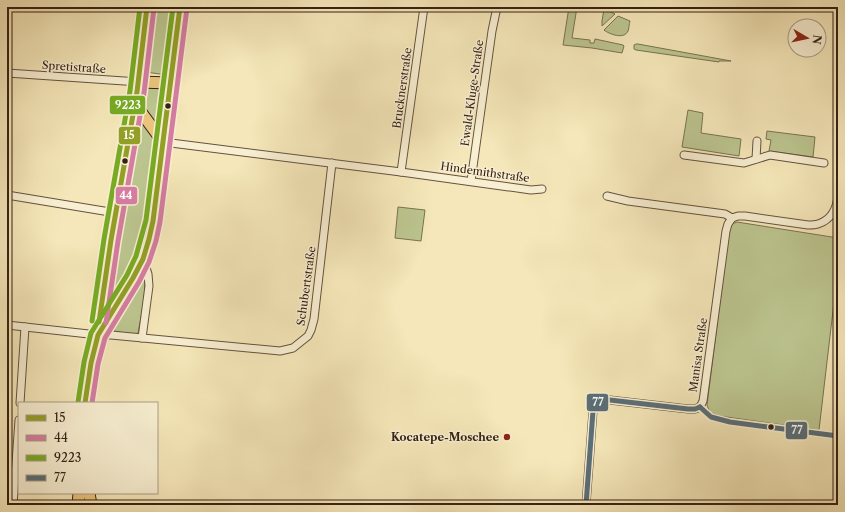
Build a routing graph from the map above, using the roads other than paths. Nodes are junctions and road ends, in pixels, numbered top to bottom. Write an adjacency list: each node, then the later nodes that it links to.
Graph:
1 (148, 7): 6 (main road)
2 (180, 7): 7 (main road)
3 (424, 7): 15 (street, Brucknerstraße)
4 (496, 7): 16 (street, Ewald-Kluge-Straße)
5 (7, 73): 6 (street, Spretistraße)
6 (139, 82): 7 (main road); 8 (main road)
7 (170, 84): 10 (main road)
8 (135, 104): 10 (main road); 21 (main road)
9 (756, 141): 12 (street)
10 (163, 142): 13 (street, Hindemithstraße); 23 (main road)
11 (684, 154): 12 (street)
12 (756, 159): 14 (street)
13 (332, 163): 15 (street, Hindemithstraße); 27 (street, Schubertstraße)
14 (824, 163)
15 (401, 172): 16 (street, Hindemithstraße)
16 (471, 181): 17 (street, Hindemithstraße)
17 (542, 189)
18 (7, 195): 21 (street)
19 (838, 195): 22 (street)
20 (607, 196): 22 (street)
21 (116, 213): 26 (main road)
22 (732, 218): 37 (street, Manisa Straße)
23 (143, 259): 26 (main road); 27 (street)
24 (7, 325): 25 (street, Schubertstraße)
25 (25, 327): 26 (street, Schubertstraße); 28 (street)
26 (98, 335): 27 (street, Schubertstraße); 29 (main road)
27 (142, 338)
28 (20, 402)
29 (85, 402)
30 (18, 430): 33 (street)
31 (78, 494): 35 (main road)
32 (89, 494): 36 (main road)
33 (11, 496): 34 (street)
34 (14, 505)
35 (78, 505)
36 (91, 505)
37 (586, 505)

